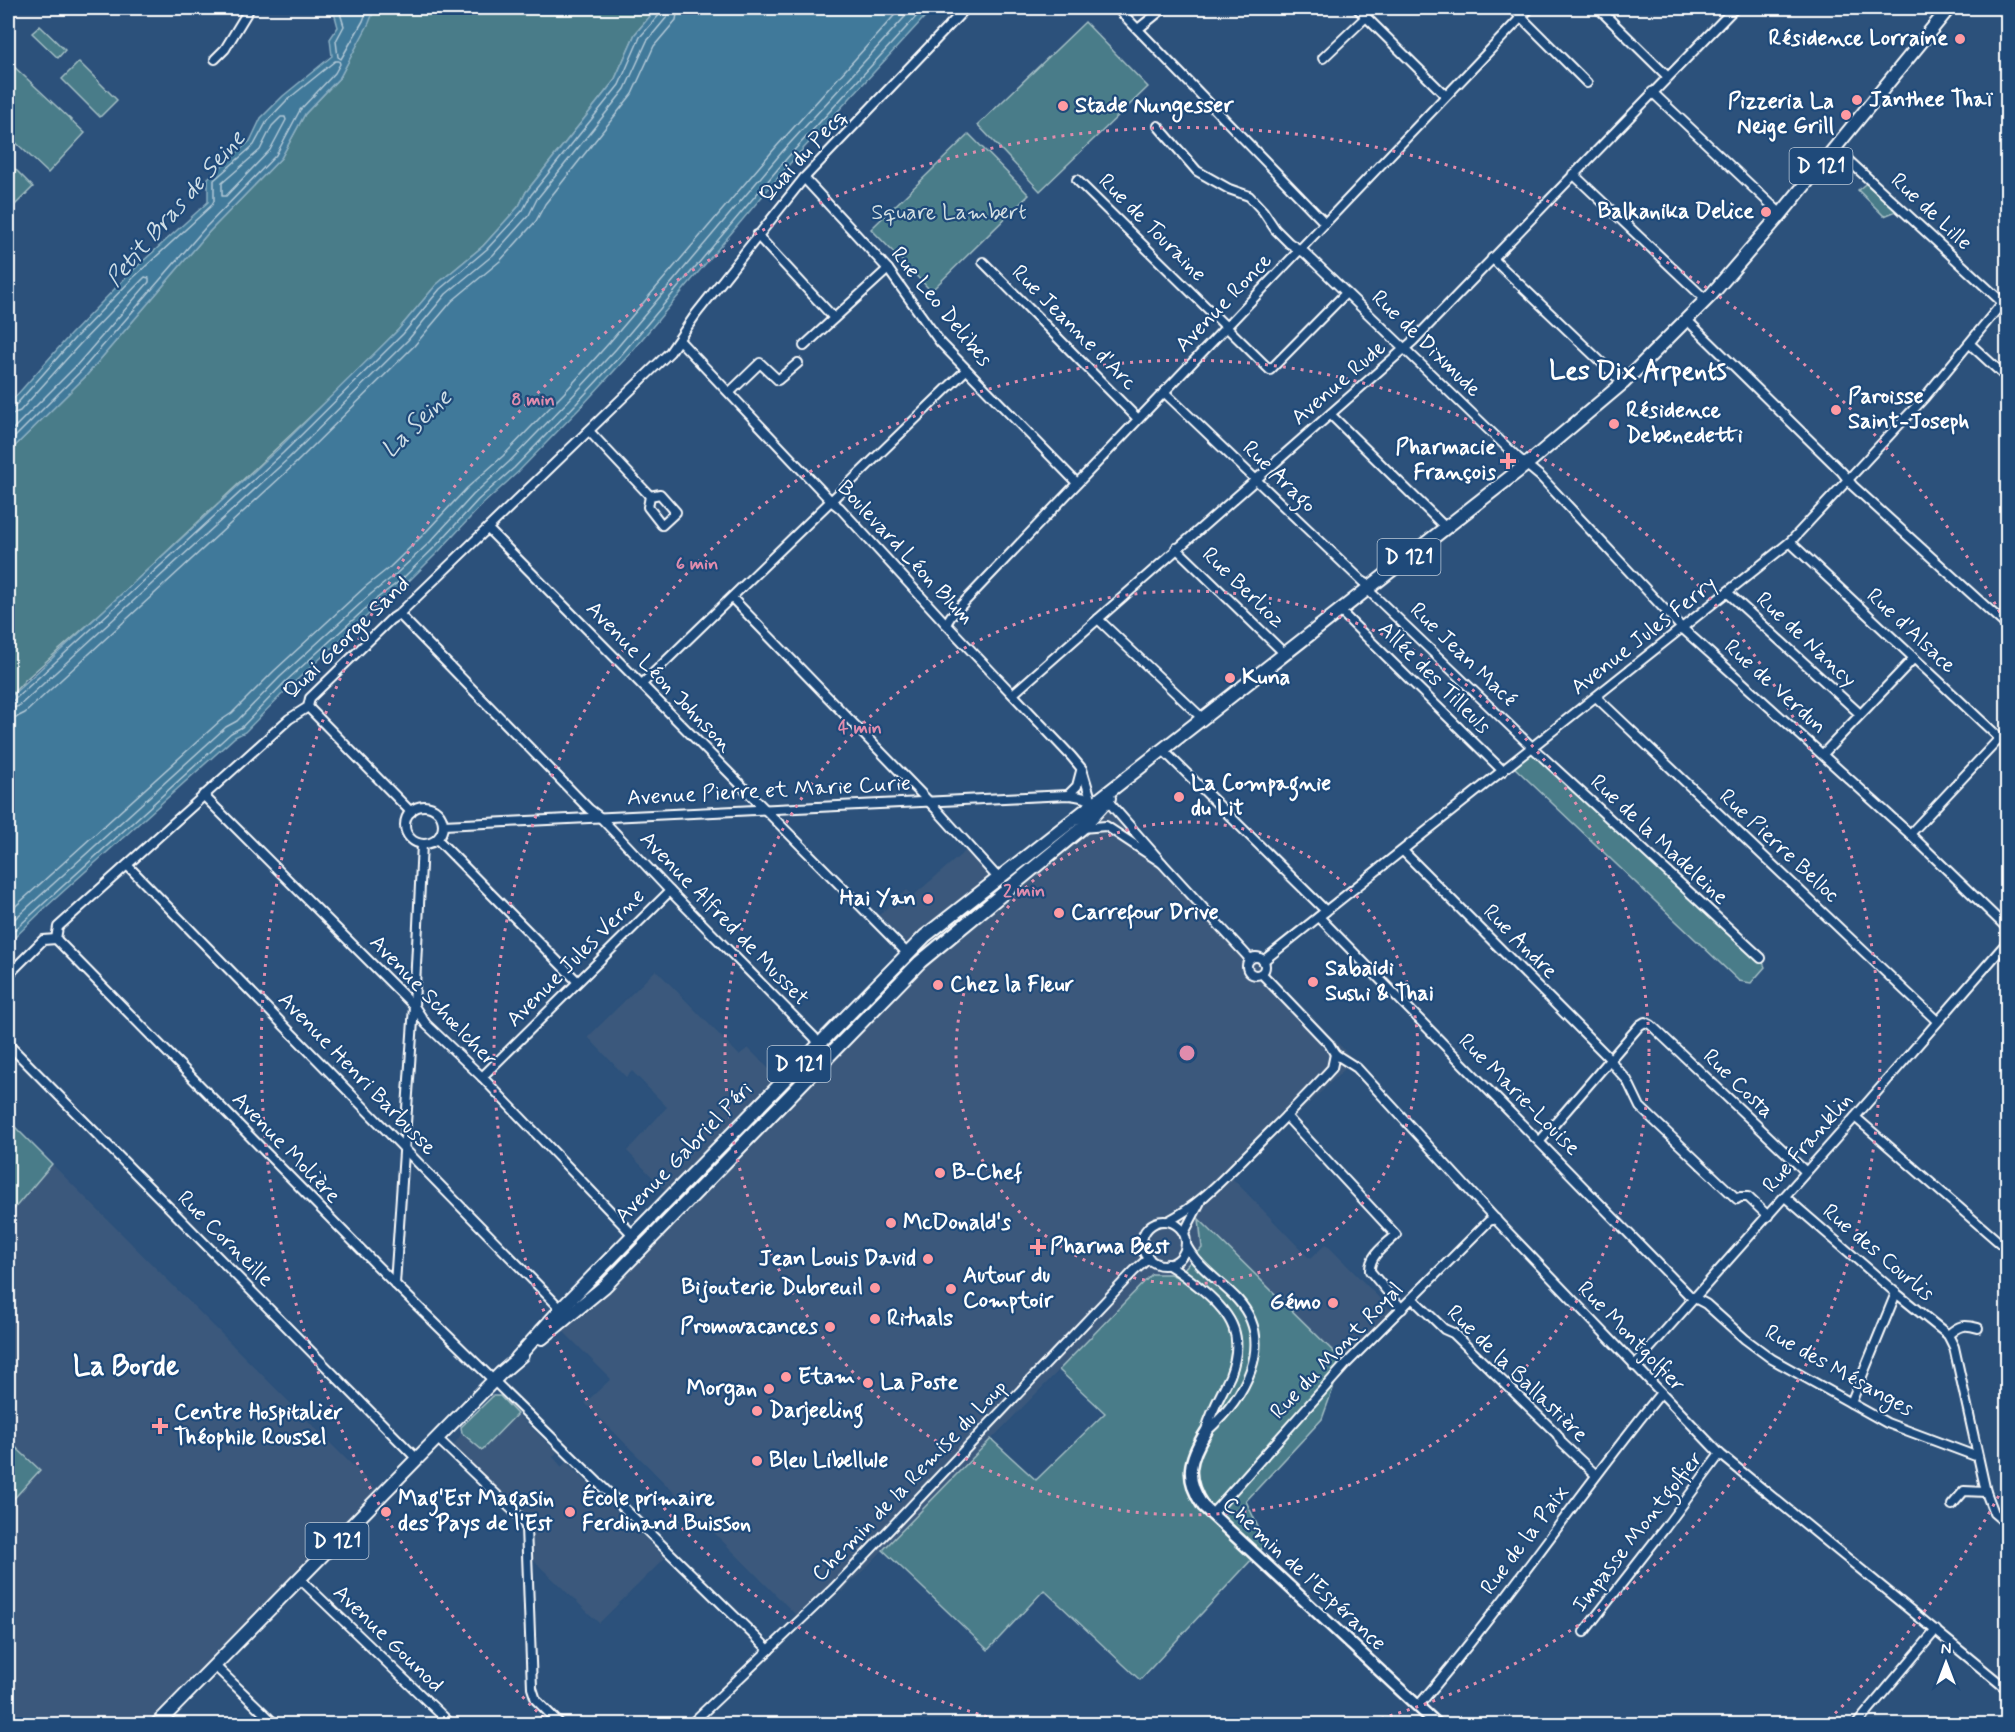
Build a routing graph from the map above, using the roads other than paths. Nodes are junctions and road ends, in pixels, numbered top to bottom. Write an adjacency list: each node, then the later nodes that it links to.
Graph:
1 (250, 8): 15 (street)
2 (966, 8): 23 (street, Quai du Pecq)
3 (1117, 8): 13 (street)
4 (1164, 8): 13 (street)
5 (1357, 8): 11 (street)
6 (1512, 8): 12 (street)
7 (1530, 8): 12 (street, Avenue Ronce)
8 (1598, 8): 16 (street)
9 (1735, 8): 16 (street, Avenue Rude)
10 (1949, 8): 21 (main road, D 121)
11 (1366, 17): 14 (street); 19 (street)
12 (1521, 17): 17 (street); 19 (street, Avenue Ronce)
13 (1138, 29): 26 (street)
14 (1323, 58)
15 (215, 59)
16 (1667, 76): 18 (street, Avenue Rude)
17 (1587, 83)
18 (1652, 92): 22 (street, Avenue Rude); 25 (street)
19 (1444, 95): 26 (street, Avenue Ronce)
20 (1158, 126): 28 (street, Rue de Dixmude)
21 (1836, 148): 25 (main road, D 121); 33 (street, Rue de Lille)
22 (1573, 174): 29 (street, Avenue Rude); 34 (street)
23 (804, 178): 27 (street, Quai du Pecq); 31 (street, Rue Leo Delibes)
24 (1077, 180): 37 (street, Rue de Touraine)
25 (1781, 214): 34 (main road, D 121)
26 (1325, 223): 28 (street, Avenue Ronce)
27 (758, 235): 35 (street); 38 (street, Quai du Pecq)
28 (1300, 249): 32 (street, Rue de Dixmude); 37 (street, Avenue Ronce)
29 (1492, 258): 41 (street, Avenue Rude); 45 (street)
30 (983, 262): 49 (street, Rue Jeanne d'Arc)
31 (888, 269): 35 (street); 43 (street, Rue Leo Delibes)
32 (1346, 293): 37 (street, Rue de Touraine); 41 (street, Rue de Dixmude)
33 (2005, 299): 39 (street, Avenue Jules Ferry)
34 (1706, 300): 36 (main road, D 121)
35 (834, 318): 40 (street)
36 (1687, 320): 45 (main road, D 121); 52 (street)
37 (1226, 328): 47 (street, Avenue Ronce)
38 (680, 340): 46 (street, Boulevard Léon Blum); 50 (street, Quai George Sand)
39 (1970, 344): 44 (street); 52 (street, Avenue Jules Ferry)
40 (804, 346)
41 (1405, 349): 48 (street, Avenue Rude); 51 (street, Rue de Dixmude)
42 (798, 363): 46 (street)
43 (966, 370): 54 (street, Rue Leo Delibes); 56 (street)
44 (2007, 379)
45 (1623, 383): 51 (main road, D 121)
46 (730, 392): 56 (street, Boulevard Léon Blum)
47 (1164, 392): 49 (street, Avenue Ronce); 53 (street, Rue Arago)
48 (1331, 415): 53 (street, Avenue Rude); 57 (street)
49 (1138, 419): 54 (street, Avenue Ronce)
50 (589, 431): 55 (street); 58 (street, Quai George Sand)
51 (1527, 464): 57 (main road, D 121); 68 (street, Rue de Verdun)
52 (1847, 479): 59 (street, Avenue Jules Ferry); 69 (street)
53 (1255, 480): 60 (street, Avenue Rude); 61 (street, Rue Arago)
54 (1077, 483): 67 (street, Avenue Ronce)
55 (650, 496)
56 (831, 501): 63 (street); 67 (street, Boulevard Léon Blum)
57 (1446, 528): 61 (main road, D 121)
58 (488, 529): 65 (street, Quai George Sand); 72 (street, Avenue Léon Johnson)
59 (1790, 542): 62 (street, Avenue Jules Ferry); 71 (street, Rue d'Alsace)
60 (1176, 548): 66 (street, Avenue Rude); 70 (street, Rue Berlioz)
61 (1369, 588): 64 (main road, D 121); 80 (street, Rue Jean Macé)
62 (1728, 593): 68 (street, Avenue Jules Ferry); 76 (street, Rue de Nancy)
63 (732, 598): 72 (street); 88 (street)
64 (1340, 611): 70 (main road, D 121); 84 (street, Allée des Tilleuls)
65 (399, 614): 75 (street, Quai George Sand); 91 (street, Avenue Alfred de Musset)
66 (1098, 619): 73 (street, Avenue Rude); 77 (street)
67 (946, 624): 73 (street, Boulevard Léon Blum)
68 (1681, 627): 74 (street, Avenue Jules Ferry); 82 (street, Rue de Verdun)
69 (2007, 627)
70 (1285, 654): 77 (main road, D 121)
71 (1914, 658): 76 (street); 78 (street, Rue d'Alsace)
72 (642, 684): 89 (street, Avenue Léon Johnson)
73 (1013, 694): 83 (street, Boulevard Léon Blum)
74 (1596, 697): 80 (street, Avenue Jules Ferry); 115 (street, Rue Pierre Belloc)
75 (308, 707): 85 (street, Quai George Sand); 90 (street)
76 (1860, 714): 82 (street)
77 (1203, 718): 81 (main road, D 121)
78 (1999, 739): 79 (street, Rue d'Alsace); 94 (street)
79 (2007, 746)
80 (1533, 748): 84 (street, Avenue Jules Ferry); 108 (street, Rue de la Madeleine)
81 (1163, 750): 87 (main road, D 121); 102 (street)
82 (1823, 754): 94 (street, Rue de Verdun)
83 (1082, 770): 86 (street); 87 (street, Boulevard Léon Blum)
84 (1503, 771): 97 (street, Avenue Jules Ferry)
85 (203, 795): 99 (street, Quai George Sand); 114 (street, Avenue Schœlcher)
86 (1068, 795): 87 (street, Avenue Pierre et Marie Curie); 88 (street, Avenue Pierre et Marie Curie)
87 (1099, 799): 93 (main road, Avenue Gabriel Péri / D 121); 98 (street, Rue Montgolfier); 100 (main road, Avenue Gabriel Péri / D 121)
88 (928, 801): 89 (street, Avenue Pierre et Marie Curie); 100 (street)
89 (765, 810): 91 (street, Avenue Pierre et Marie Curie); 107 (street, Avenue Léon Johnson)
90 (411, 812): 92 (street); 96 (street)
91 (601, 818): 92 (street, Avenue Pierre et Marie Curie); 101 (street, Avenue Alfred de Musset)
92 (443, 825): 95 (street)
93 (1082, 828): 98 (street, Rue Montgolfier); 145 (main road, Avenue Gabriel Péri / D 121)
94 (1910, 834): 104 (street, Rue de Verdun)
95 (437, 839): 96 (street); 113 (street)
96 (422, 844): 114 (street)
97 (1403, 851): 102 (street, Avenue Jules Ferry); 119 (street, Rue Andre)
98 (1162, 863): 109 (street, Rue Montgolfier)
99 (127, 865): 105 (street, Quai George Sand); 124 (street, Avenue Henri Barbusse)
100 (999, 879): 107 (main road, Avenue Gabriel Péri / D 121)
101 (669, 891): 113 (street, Avenue Jules Verne); 117 (street, Avenue Alfred de Musset)
102 (1326, 910): 103 (street, Avenue Jules Ferry)
103 (1319, 916): 110 (street, Avenue Jules Ferry); 123 (street, Rue Marie-Louise)
104 (2007, 929)
105 (56, 939): 112 (street, Quai George Sand); 137 (street, Avenue Molière)
106 (2007, 941): 115 (street, Rue Franklin)
107 (907, 953): 117 (main road, Avenue Gabriel Péri / D 121)
108 (1761, 958)
109 (1250, 959): 110 (street); 111 (street, Rue Montgolfier)
110 (1263, 961): 111 (street)
111 (1262, 974): 118 (street, Rue Montgolfier)
112 (8, 975)
113 (577, 981): 120 (street, Avenue Jules Verne)
114 (414, 1006): 120 (street, Avenue Schœlcher); 124 (street)
115 (1937, 1021): 122 (street, Rue Franklin)
116 (8, 1044): 154 (street, Rue Corneille)
117 (819, 1044): 132 (main road, Avenue Gabriel Péri / D 121)
118 (1335, 1054): 121 (street); 129 (street, Rue Montgolfier)
119 (1611, 1059): 123 (street); 125 (street, Rue Costa); 128 (street, Rue Andre)
120 (482, 1077): 132 (street, Avenue Schœlcher)
121 (1286, 1116): 127 (street); 142 (street)
122 (1855, 1117): 125 (street, Rue Franklin); 134 (street)
123 (1540, 1142): 140 (street, Rue Marie-Louise)
124 (404, 1147): 137 (street); 141 (street, Avenue Henri Barbusse)
125 (1806, 1172): 126 (street, Rue Franklin)
126 (1785, 1197): 128 (street, Rue Franklin); 138 (street, Rue des Courlis)
127 (1200, 1201): 130 (street); 131 (street)
128 (1768, 1215): 140 (street, Rue Franklin)
129 (1496, 1219): 139 (street, Rue du Mont Royal); 146 (street, Rue Montgolfier)
130 (1168, 1221): 131 (street); 135 (street)
131 (1184, 1233): 133 (street)
132 (634, 1236): 141 (main road, Avenue Gabriel Péri / D 121)
133 (1186, 1245): 136 (street); 150 (street, Chemin de l'Espérance)
134 (2007, 1250)
135 (1149, 1258): 136 (street); 163 (street, Chemin de la Remise du Loup)
136 (1167, 1264): 150 (street, Chemin de l'Espérance)
137 (395, 1284): 147 (street, Avenue Molière)
138 (1896, 1293): 144 (street, Rue des Courlis); 149 (street)
139 (1413, 1299): 142 (street, Rue du Mont Royal); 155 (street, Rue de la Ballastière)
140 (1695, 1299): 146 (street, Rue Franklin); 149 (street, Rue des Mésanges)
141 (561, 1309): 145 (main road, Avenue Gabriel Péri / D 121)
142 (1402, 1309): 158 (street, Rue du Mont Royal)
143 (1978, 1328): 144 (street)
144 (1948, 1335): 153 (street)
145 (517, 1358): 147 (main road, Avenue Gabriel Péri / D 121)
146 (1634, 1366): 148 (street, Rue Montgolfier)
147 (493, 1381): 151 (main road, Avenue Gabriel Péri / D 121); 163 (street, Avenue Molière)
148 (1660, 1394): 152 (street, Rue Montgolfier); 155 (street, Rue de la Paix)
149 (1851, 1403): 153 (street, Rue des Mésanges)
150 (1206, 1432): 158 (street, Chemin de l'Espérance)
151 (438, 1439): 154 (main road, Avenue Gabriel Péri / D 121); 170 (street)
152 (1720, 1454): 161 (street, Rue Montgolfier); 162 (street, Impasse Montgolfier)
153 (1978, 1456): 156 (street)
154 (417, 1459): 160 (main road, Avenue Gabriel Péri / D 121)
155 (1596, 1475): 166 (street, Rue de la Paix)
156 (1986, 1492): 157 (street); 159 (street)
157 (1952, 1505)
158 (1211, 1515): 166 (street, Chemin de l'Espérance)
159 (2007, 1525)
160 (300, 1579): 164 (main road, Avenue Gabriel Péri / D 121); 169 (street, Avenue Gounod)
161 (1935, 1630): 165 (street, Rue Montgolfier); 173 (street)
162 (1584, 1632)
163 (769, 1650): 171 (street, Chemin de la Remise du Loup)
164 (215, 1666): 167 (main road, Avenue Gabriel Péri / D 121); 168 (street)
165 (2007, 1690)
166 (1418, 1706): 172 (street, Chemin de l'Espérance)
167 (157, 1725)
168 (275, 1725)
169 (451, 1725)
170 (560, 1725)
171 (691, 1725)
172 (1437, 1725)
173 (1857, 1725)

